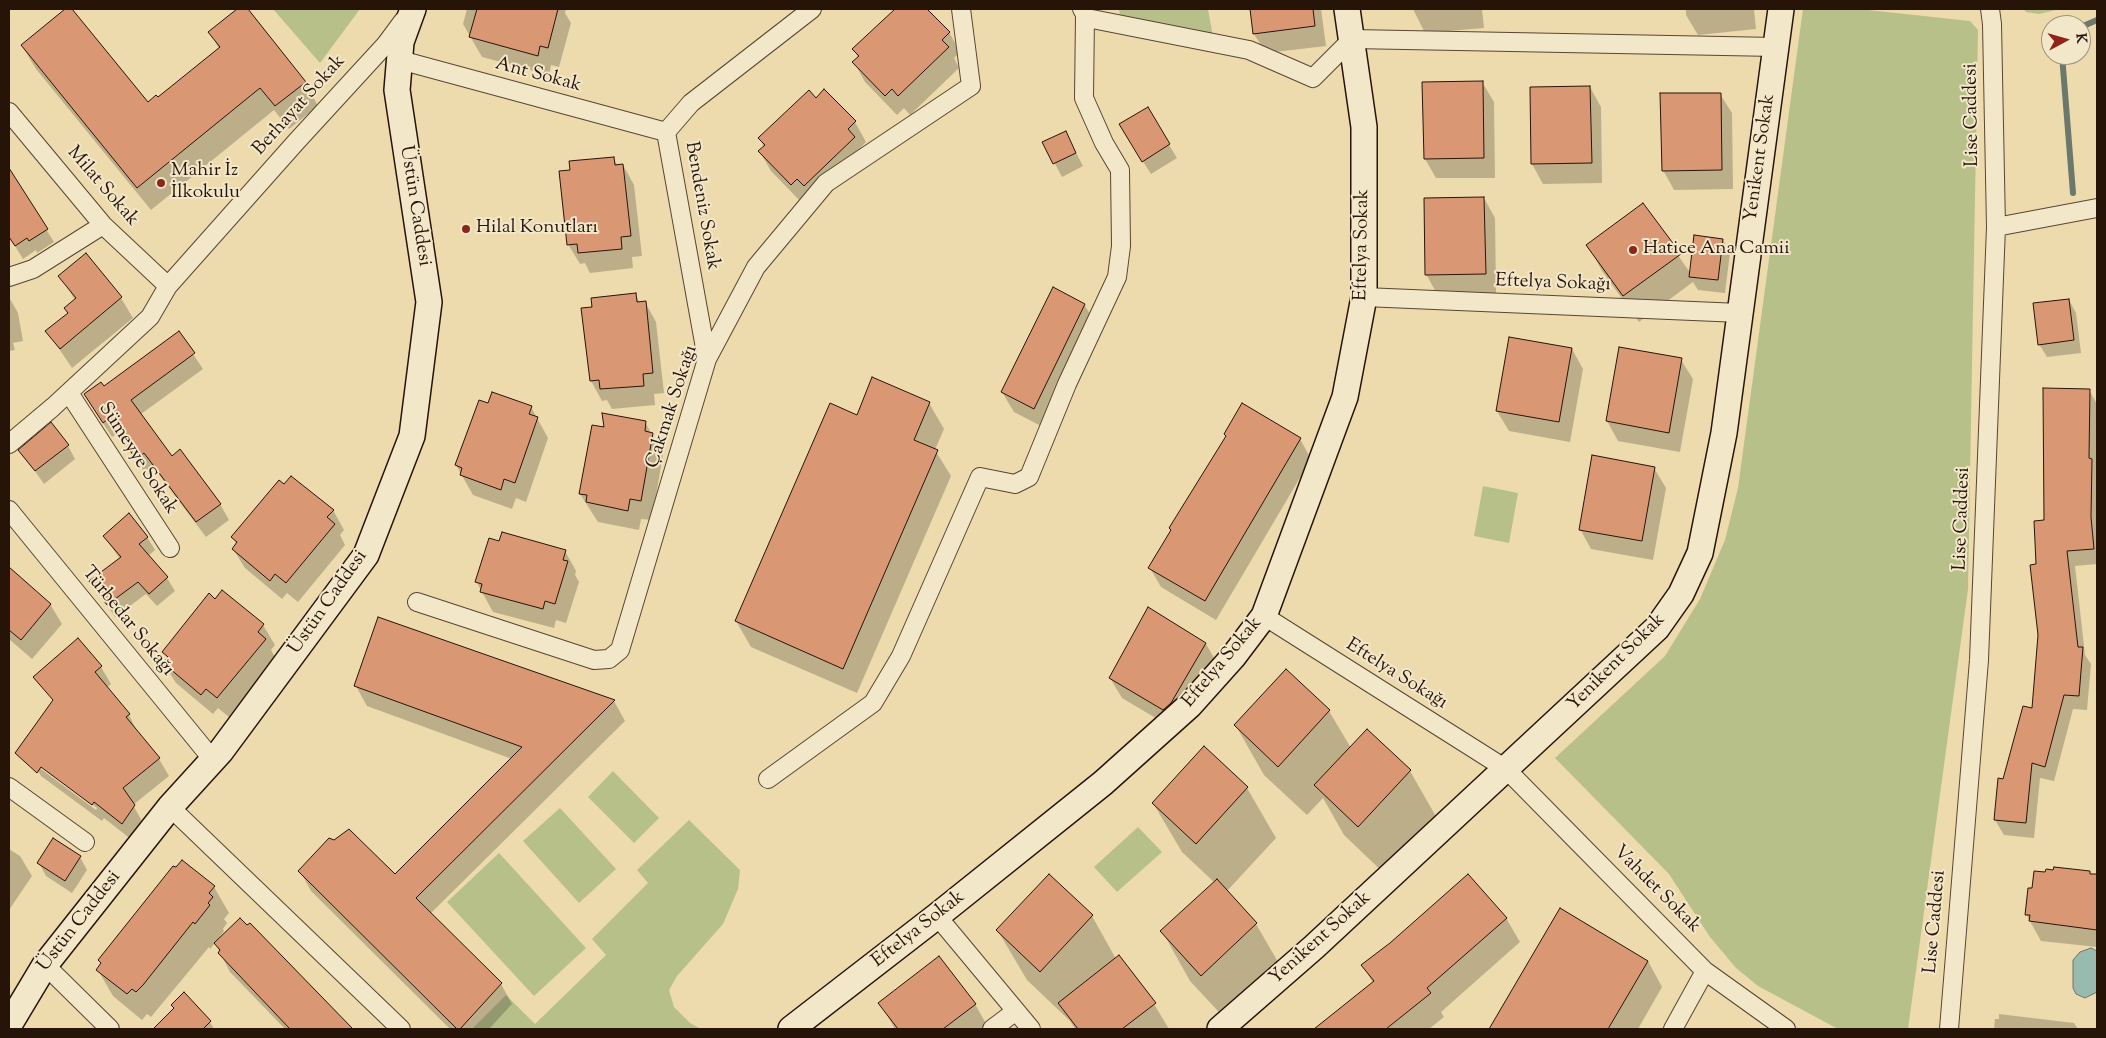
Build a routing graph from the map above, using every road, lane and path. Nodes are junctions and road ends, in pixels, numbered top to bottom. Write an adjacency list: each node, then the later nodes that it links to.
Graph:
1 (412, 9): 10 (street, Üstün Caddesi); 17 (street, Berhayat Sokak)
2 (812, 9): 12 (street, Bendeniz Sokak)
3 (961, 9): 20 (street, Çakmak Sokağı)
4 (1347, 9): 8 (street, Eftelya Sokak)
5 (1782, 9): 9 (street, Yenikent Sokak)
6 (1990, 9): 15 (street, Lise Caddesi)
7 (1084, 12): 8 (street); 29 (street)
8 (1352, 39): 9 (street); 18 (street, Eftelya Sokak)
9 (1776, 47): 19 (street, Yenikent Sokak)
10 (400, 60): 12 (street, Ant Sokak); 27 (street, Üstün Caddesi)
11 (9, 112): 14 (street, Milat Sokak)
12 (666, 132): 20 (street, Bendeniz Sokak)
13 (2097, 208): 15 (street)
14 (103, 225): 16 (street); 17 (street, Milat Sokak)
15 (1996, 227): 46 (street, Lise Caddesi)
16 (9, 277)
17 (168, 286): 21 (street, Berhayat Sokak)
18 (1364, 297): 19 (street, Eftelya Sokağı); 26 (street, Eftelya Sokak)
19 (1740, 313): 28 (street, Yenikent Sokak)
20 (707, 359): 25 (street, Çakmak Sokağı)
21 (69, 393): 22 (street, Berhayat Sokak); 24 (street, Sümeyye Sokak)
22 (9, 444)
23 (9, 510): 27 (street, Türbedar Sokağı)
24 (170, 548)
25 (417, 602)
26 (1264, 616): 28 (street, Eftelya Sokağı); 33 (street, Eftelya Sokak)
27 (213, 760): 31 (street, Üstün Caddesi)
28 (1506, 769): 35 (street, Vahdet Sokak); 43 (street, Yenikent Sokak)
29 (768, 779)
30 (9, 787): 32 (street)
31 (170, 807): 34 (street, Üstün Caddesi); 39 (street)
32 (85, 842)
33 (937, 916): 36 (street); 40 (street, Eftelya Sokak)
34 (45, 964): 37 (street, Üstün Caddesi); 38 (street)
35 (1705, 971): 44 (street); 45 (street, Vahdet Sokak)
36 (1016, 1011): 41 (street); 42 (street)
37 (9, 1026)
38 (110, 1029)
39 (400, 1029)
40 (791, 1029)
41 (992, 1029)
42 (1031, 1029)
43 (1220, 1029)
44 (1673, 1029)
45 (1786, 1029)
46 (1949, 1029)

